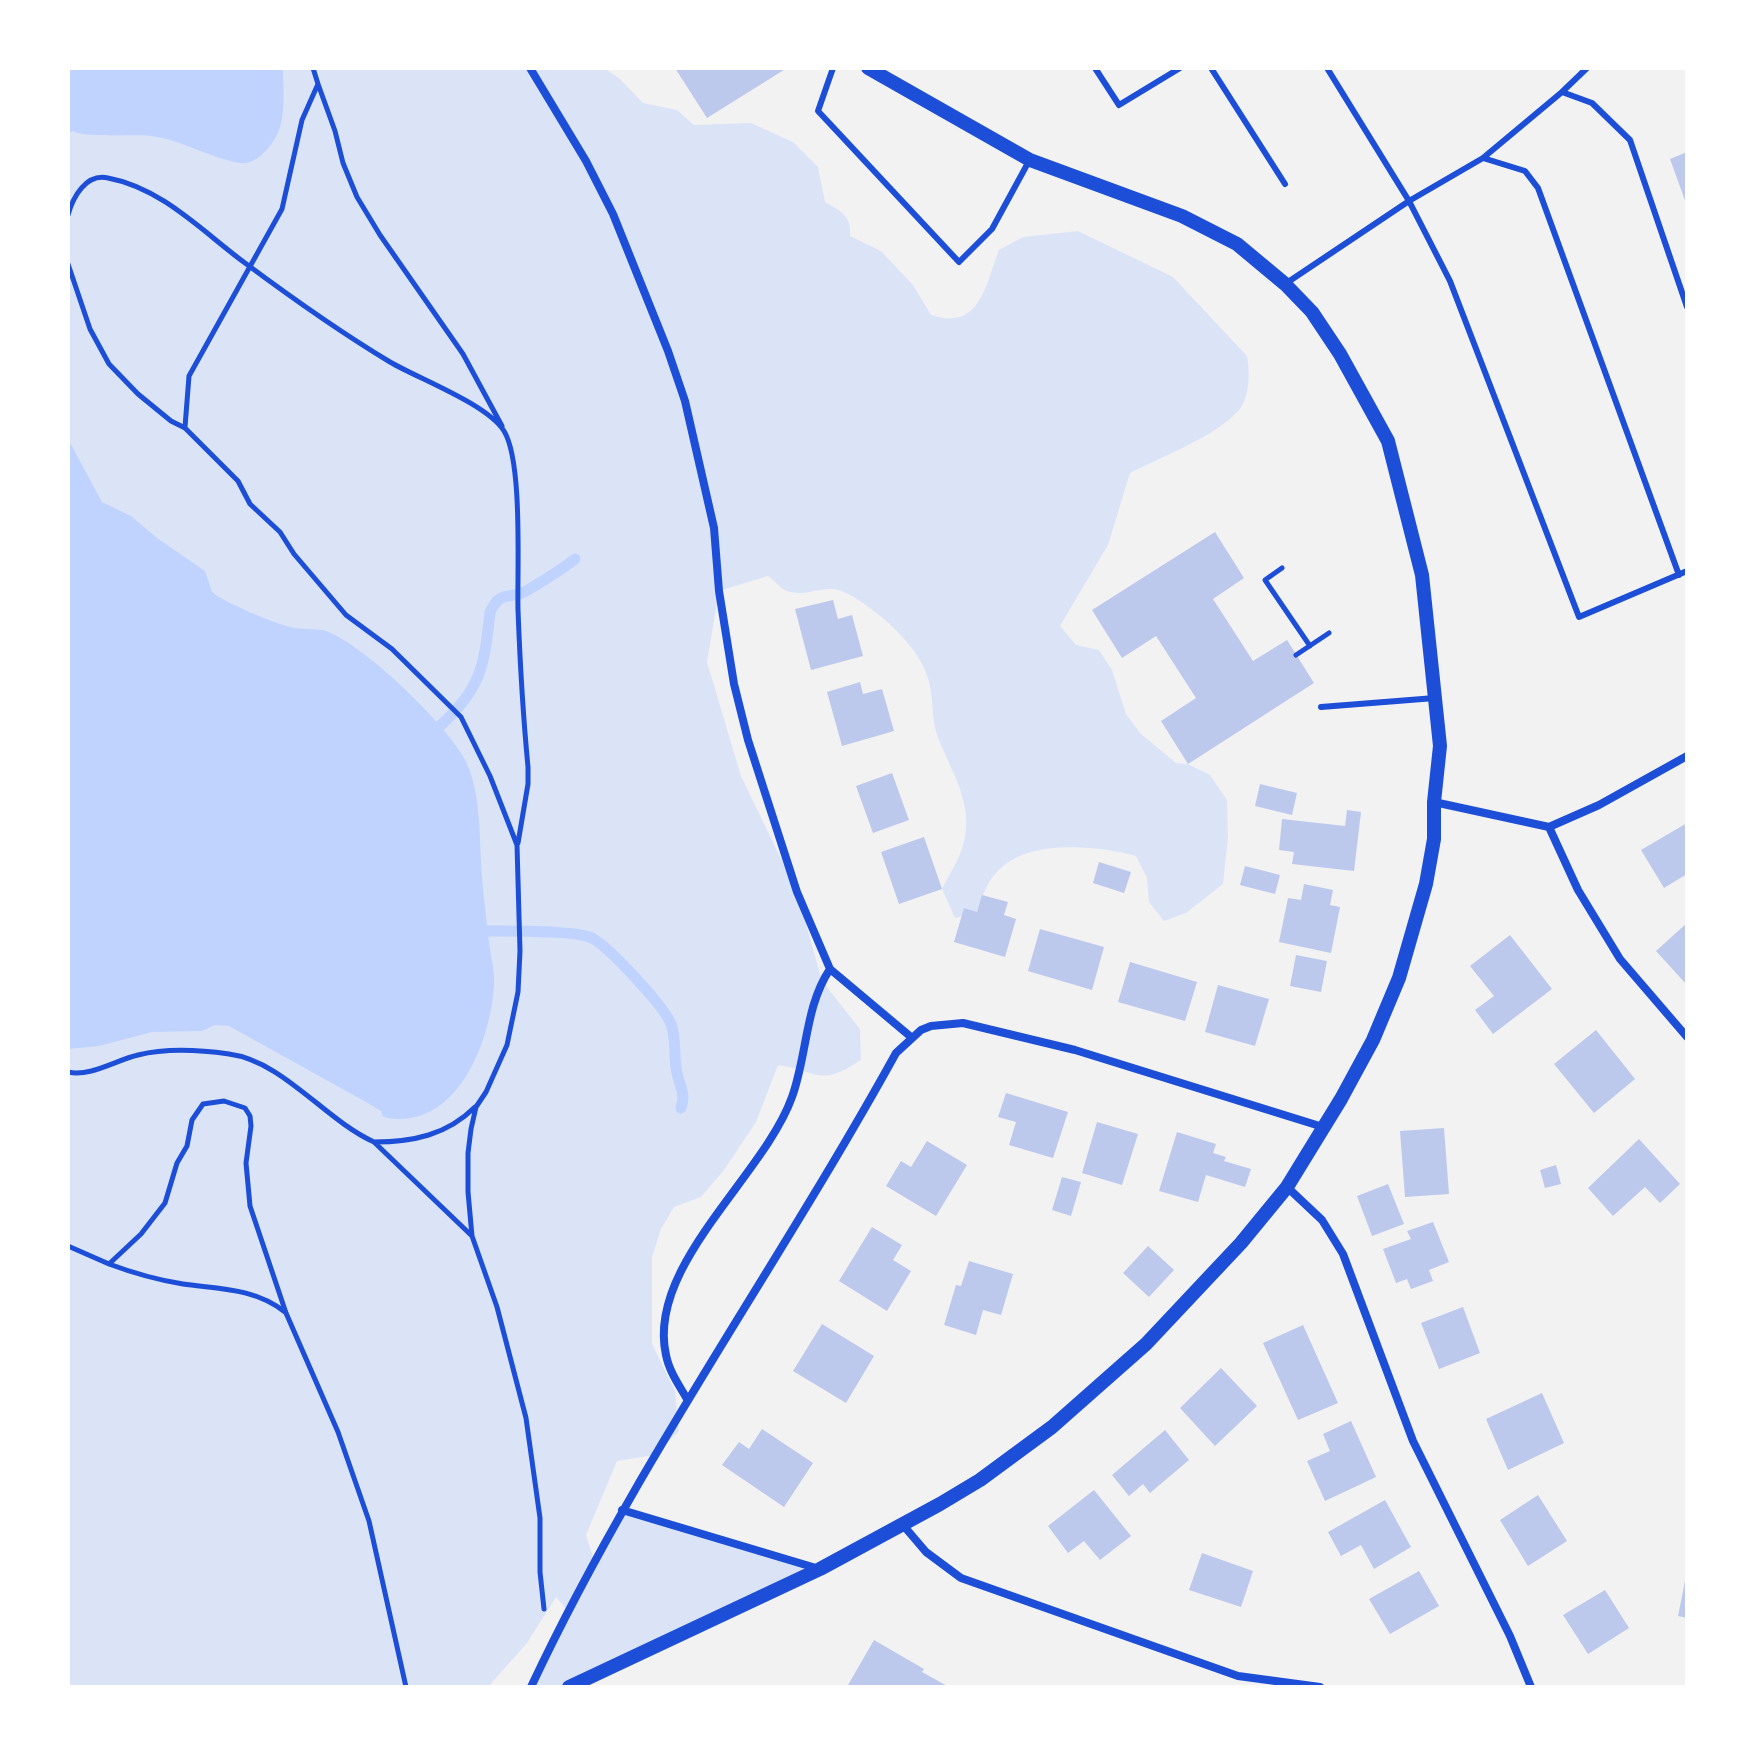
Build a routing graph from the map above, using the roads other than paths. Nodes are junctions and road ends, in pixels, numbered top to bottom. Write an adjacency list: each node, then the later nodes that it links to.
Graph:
1 (530, 68): 23 (street)
2 (833, 68): 11 (lane)
3 (868, 68): 11 (street)
4 (1095, 68): 5 (lane)
5 (1180, 68)
6 (1211, 68): 12 (lane)
7 (1327, 68): 13 (lane)
8 (1587, 68): 9 (lane)
9 (1562, 92): 10 (lane); 15 (lane)
10 (1483, 158): 13 (lane); 17 (lane)
11 (1030, 160): 14 (street)
12 (1285, 184)
13 (1409, 201): 14 (lane); 17 (lane)
14 (1285, 284): 18 (street)
15 (1687, 307)
16 (1687, 571): 17 (lane)
17 (1679, 575)
18 (1435, 698): 19 (lane); 21 (street)
19 (1321, 707)
20 (1687, 756): 22 (street)
21 (1434, 802): 22 (street); 26 (street)
22 (1549, 827): 25 (street)
23 (830, 969): 24 (street); 28 (street)
24 (911, 1037): 26 (street); 28 (street)
25 (1687, 1037)
26 (1323, 1127): 27 (street)
27 (1287, 1187): 30 (street); 37 (street)
28 (687, 1399): 29 (street)
29 (622, 1510): 31 (street); 33 (street)
30 (903, 1525): 31 (street); 32 (street)
31 (820, 1569): 34 (street)
32 (1238, 1676): 35 (street); 36 (street)
33 (531, 1687)
34 (569, 1687)
35 (1236, 1687)
36 (1320, 1687)
37 (1531, 1687)

